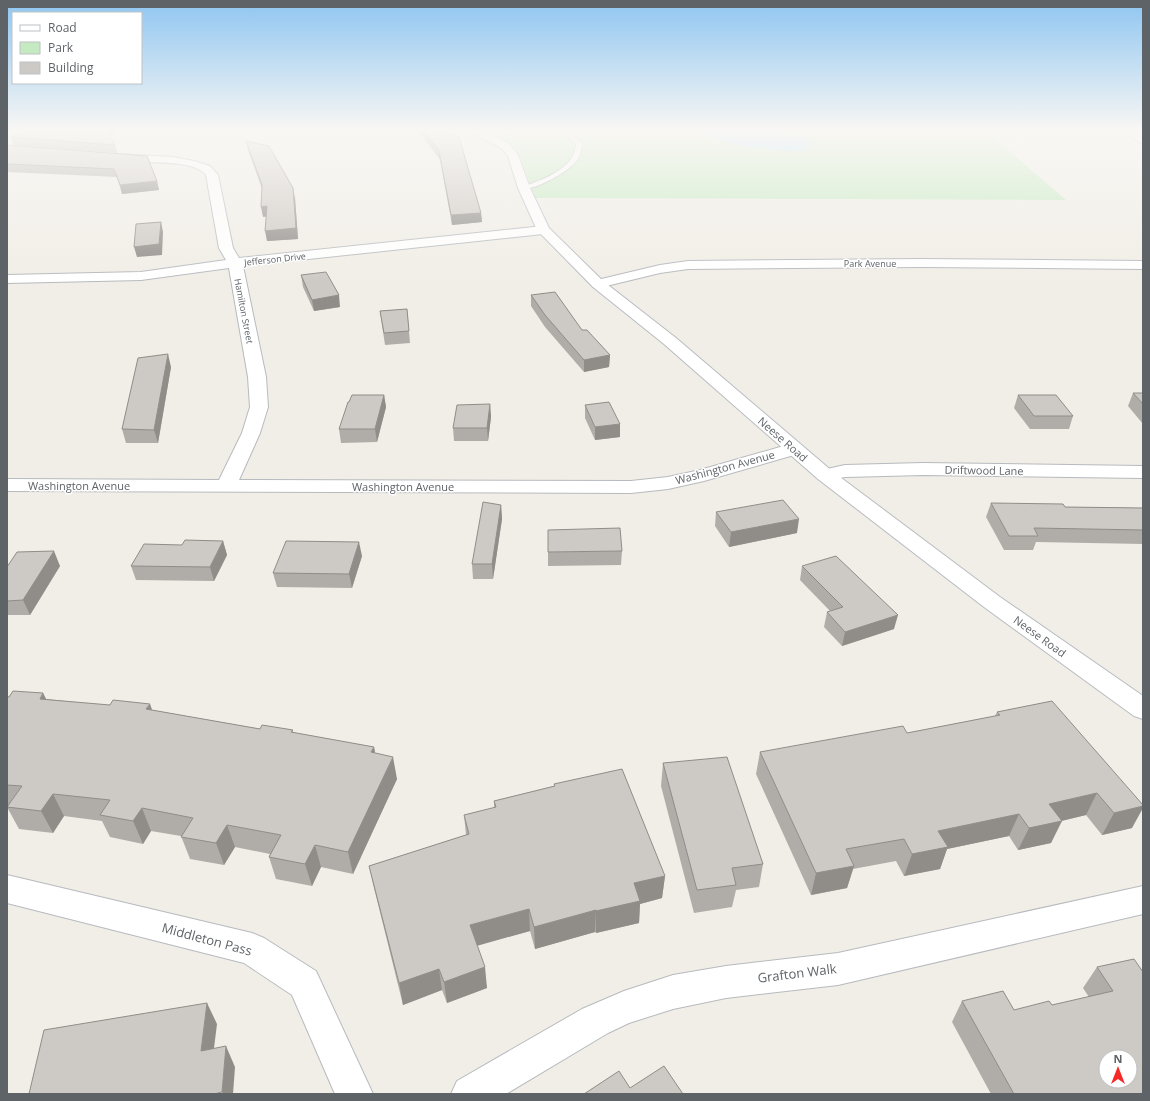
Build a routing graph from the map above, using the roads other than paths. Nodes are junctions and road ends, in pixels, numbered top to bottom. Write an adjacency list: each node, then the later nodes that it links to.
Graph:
1 (213, 180): 6 (street, Hamilton Street)
2 (521, 180): 4 (street, Neese Road)
3 (543, 180): 4 (lane)
4 (524, 188): 5 (street, Neese Road)
5 (543, 230): 6 (street, Jefferson Drive); 9 (street, Neese Road)
6 (235, 263): 8 (street, Jefferson Drive); 14 (street, Hamilton Street)
7 (1143, 265): 9 (street, Park Avenue)
8 (7, 279)
9 (598, 284): 10 (street, Neese Road)
10 (794, 448): 12 (street, Neese Road); 14 (street, Washington Avenue)
11 (1143, 472): 12 (street, Driftwood Lane)
12 (825, 475): 15 (street, Neese Road)
13 (7, 485): 14 (street, Washington Avenue)
14 (227, 485)
15 (1143, 709)
16 (7, 890): 18 (street, Middleton Pass)
17 (1143, 900): 19 (street, Grafton Walk)
18 (354, 1094)
19 (470, 1094)

